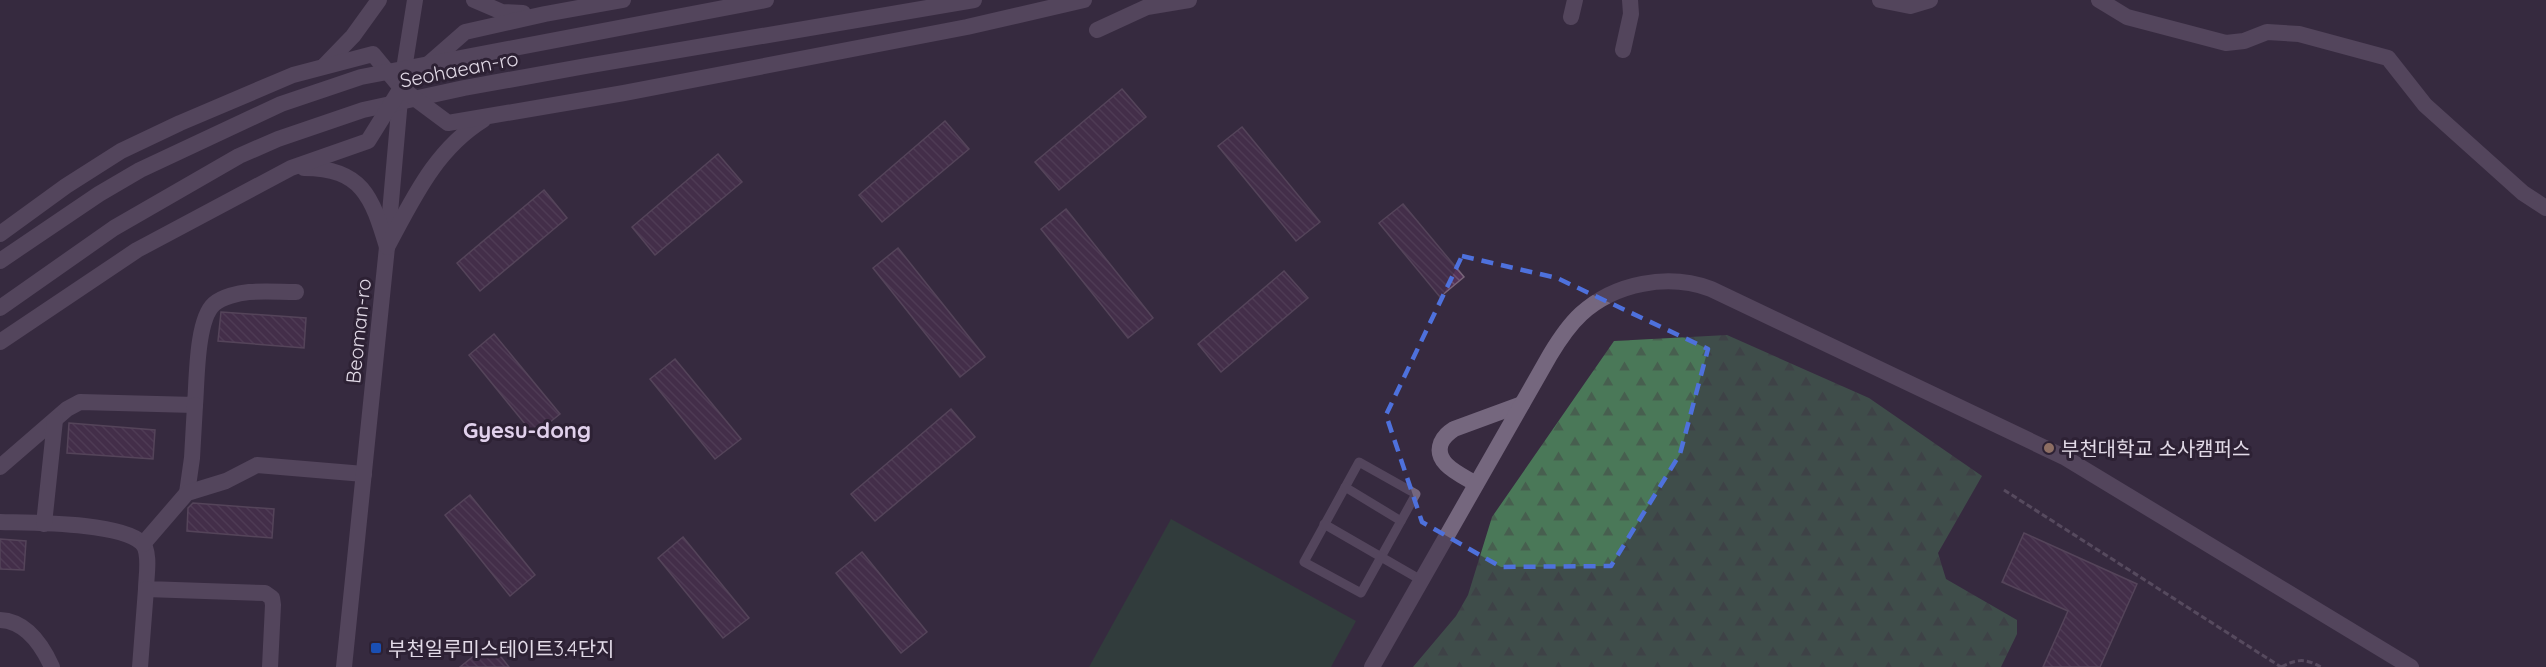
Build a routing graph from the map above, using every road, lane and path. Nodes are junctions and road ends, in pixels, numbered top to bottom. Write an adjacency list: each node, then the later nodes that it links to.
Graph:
1 (379, 0): 18 (street)
2 (415, 0): 19 (street, Beoman-ro)
3 (474, 0): 14 (street)
4 (623, 0): 14 (street)
5 (766, 0): 25 (street, Seohaean-ro)
6 (974, 0): 27 (street, Seohaean-ro)
7 (1084, 0): 20 (street)
8 (1189, 0): 16 (street)
9 (1575, 0): 15 (street)
10 (1630, 0): 17 (street)
11 (1880, 0): 12 (street)
12 (1930, 0)
13 (2099, 0): 22 (street)
14 (545, 14): 19 (street)
15 (1571, 17)
16 (1097, 30)
17 (1623, 50)
18 (324, 66): 19 (street); 23 (street)
19 (401, 88): 20 (street); 21 (street); 24 (street, Beoman-ro)
20 (491, 115): 24 (street)
21 (291, 168): 24 (street); 28 (street)
22 (2546, 208)
23 (0, 234)
24 (387, 247): 33 (street, Beoman-ro)
25 (0, 261)
26 (296, 292): 30 (street)
27 (0, 308)
28 (0, 342)
29 (1522, 404): 34 (street); 34 (street); 54 (street)
30 (195, 405): 31 (street); 37 (street)
31 (55, 420): 32 (street); 40 (street)
32 (0, 467)
33 (364, 474): 37 (street); 50 (street, Beoman-ro)
34 (1476, 484): 44 (street)
35 (1345, 487): 38 (lane); 38 (lane); 41 (lane)
36 (2004, 490): 52 (path)
37 (187, 493): 42 (street)
38 (1401, 521): 43 (lane)
39 (0, 522): 40 (street)
40 (44, 524): 42 (street)
41 (1324, 524): 43 (lane); 43 (lane)
42 (143, 544): 45 (street)
43 (1381, 557): 44 (lane)
44 (1421, 580): 51 (street)
45 (146, 589): 48 (street); 49 (street)
46 (0, 620): 47 (street)
47 (52, 667)
48 (140, 667)
49 (270, 667)
50 (344, 667)
51 (1372, 667)
52 (2281, 667): 53 (path)
53 (2321, 667)
54 (2411, 667)

